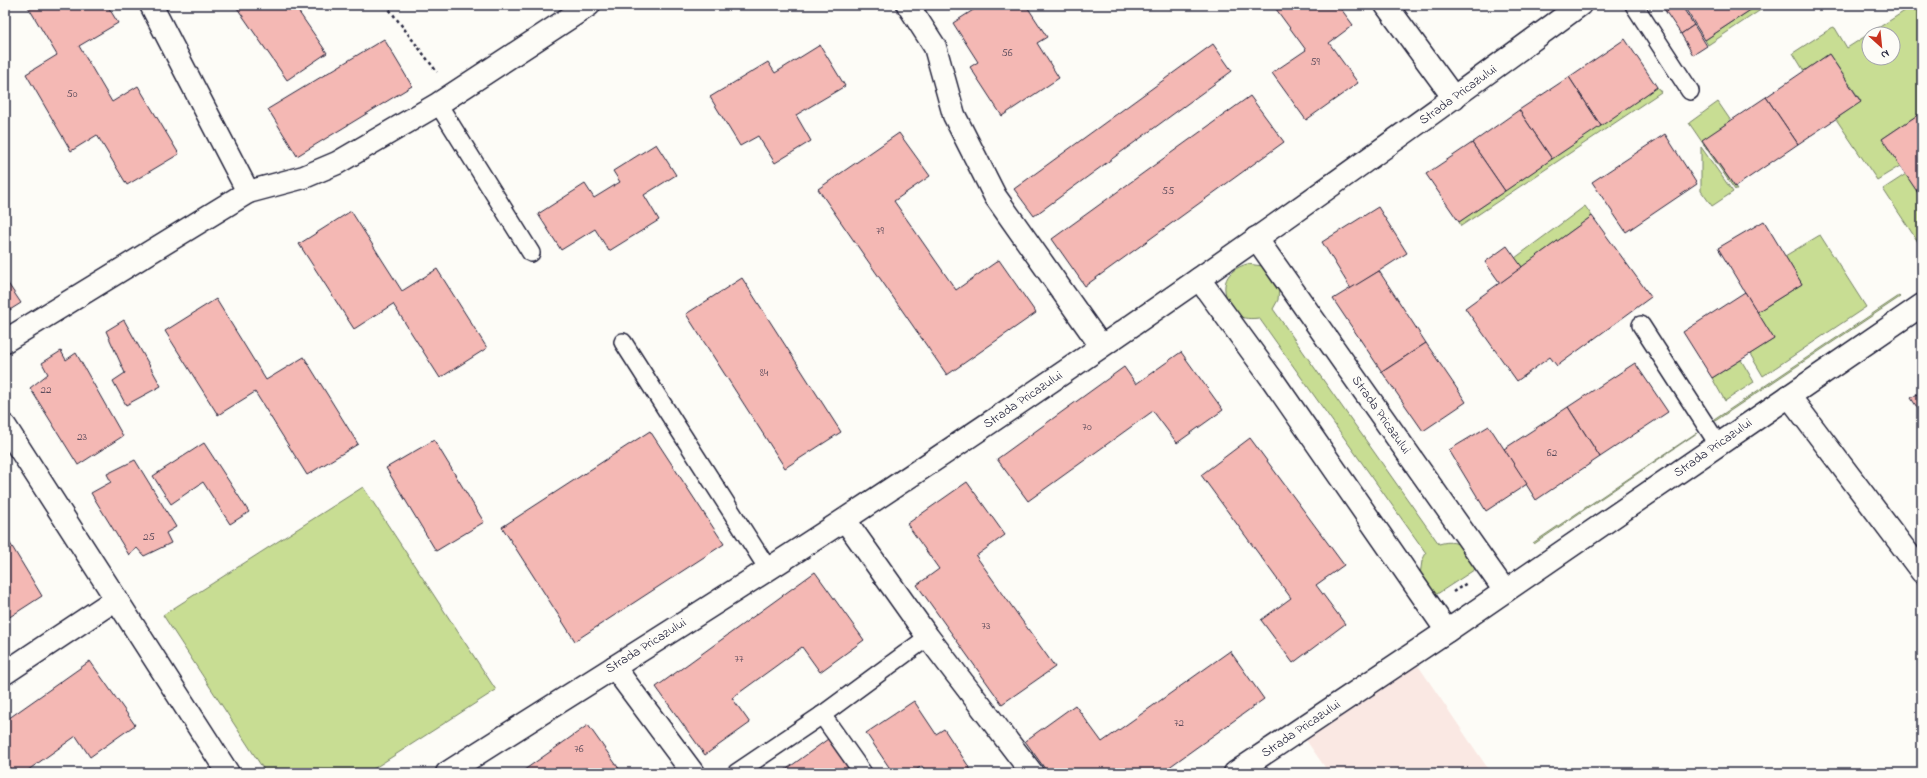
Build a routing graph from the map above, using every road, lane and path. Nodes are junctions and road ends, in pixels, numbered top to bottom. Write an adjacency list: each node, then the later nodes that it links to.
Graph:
1 (151, 5): 11 (street)
2 (386, 5): 10 (path)
3 (588, 5): 10 (street)
4 (908, 5): 19 (street)
5 (1386, 5): 9 (street)
6 (1580, 5): 9 (street, Strada Pricazului)
7 (1634, 5): 8 (lane)
8 (1690, 91)
9 (1454, 98): 12 (street, Strada Pricazului)
10 (446, 99): 11 (street); 13 (lane)
11 (248, 192): 17 (street)
12 (1256, 238): 14 (street, Strada Pricazului); 27 (street, Strada Pricazului)
13 (531, 253)
14 (1199, 278): 19 (street, Strada Pricazului); 30 (street)
15 (1922, 305): 20 (street, Strada Pricazului)
16 (1641, 325): 22 (lane)
17 (5, 341)
18 (623, 342): 24 (lane)
19 (1102, 346): 23 (street, Strada Pricazului)
20 (1789, 396): 22 (street, Strada Pricazului); 25 (street)
21 (5, 426): 29 (street)
22 (1718, 444): 27 (street, Strada Pricazului)
23 (845, 520): 24 (street, Strada Pricazului); 31 (street)
24 (768, 569): 32 (street, Strada Pricazului)
25 (1922, 572)
26 (1471, 580): 28 (path)
27 (1505, 591): 30 (street, Strada Pricazului)
28 (1448, 595)
29 (116, 599): 33 (street); 35 (street)
30 (1447, 632): 41 (street, Strada Pricazului)
31 (928, 637): 34 (lane); 40 (street)
32 (614, 667): 36 (street, Strada Pricazului); 37 (street)
33 (5, 673)
34 (822, 715): 38 (lane); 39 (lane)
35 (228, 773)
36 (447, 773)
37 (693, 773)
38 (736, 773)
39 (863, 773)
40 (1032, 773)
41 (1235, 773)

